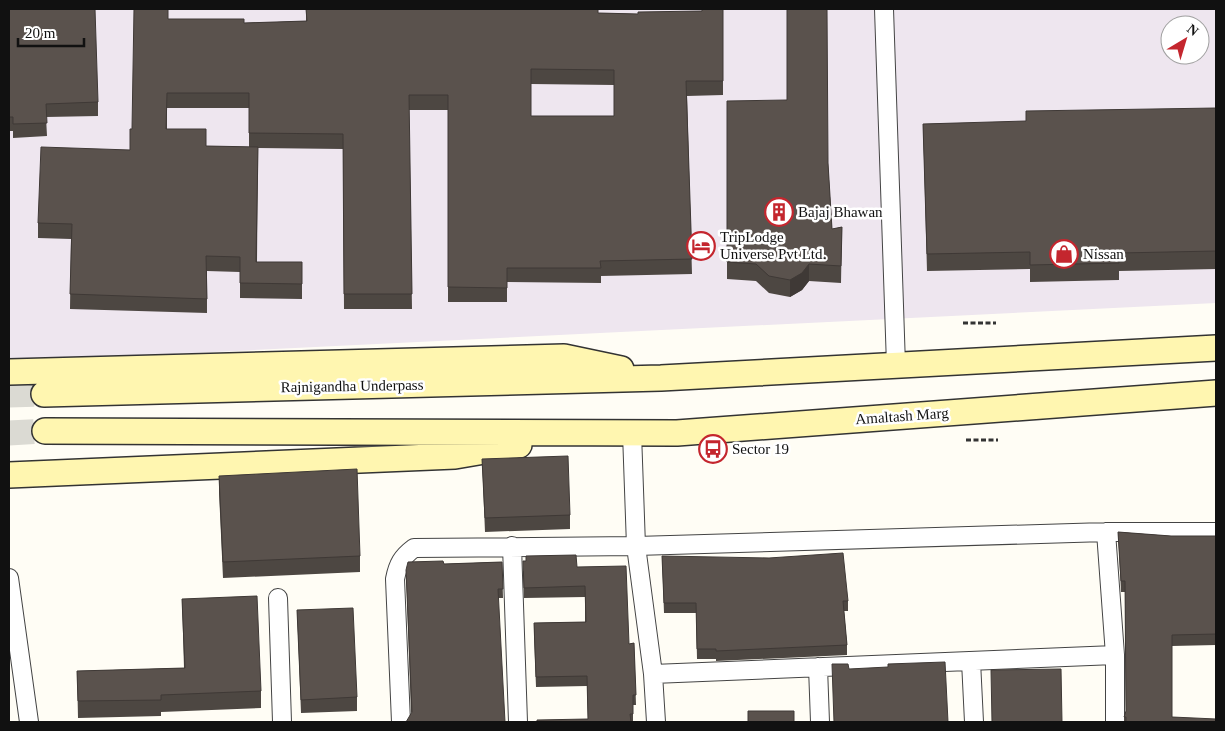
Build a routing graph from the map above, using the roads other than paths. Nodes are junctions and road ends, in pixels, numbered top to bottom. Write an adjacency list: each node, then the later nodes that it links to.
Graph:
1 (884, 9): 3 (street)
2 (1216, 348): 3 (main road)
3 (896, 365): 5 (main road)
4 (9, 372): 5 (main road)
5 (660, 378): 7 (main road, Rajnigandha Underpass)
6 (1216, 393): 9 (main road, Amaltash Marg)
7 (44, 394)
8 (45, 431): 10 (main road)
9 (632, 433): 10 (main road, Amaltash Marg); 15 (street)
10 (588, 434): 11 (main road)
11 (9, 475)
12 (1106, 532): 13 (street); 15 (street); 18 (street)
13 (1216, 532)
14 (512, 546): 15 (street); 24 (street); 25 (street)
15 (636, 546): 21 (street)
16 (9, 578): 22 (street)
17 (278, 598): 23 (street)
18 (1115, 655): 19 (street); 29 (street)
19 (971, 661): 20 (street); 28 (street)
20 (818, 667): 21 (street); 27 (street)
21 (653, 674): 26 (street)
22 (29, 722)
23 (282, 722)
24 (402, 722)
25 (518, 722)
26 (656, 722)
27 (820, 722)
28 (974, 722)
29 (1115, 722)

